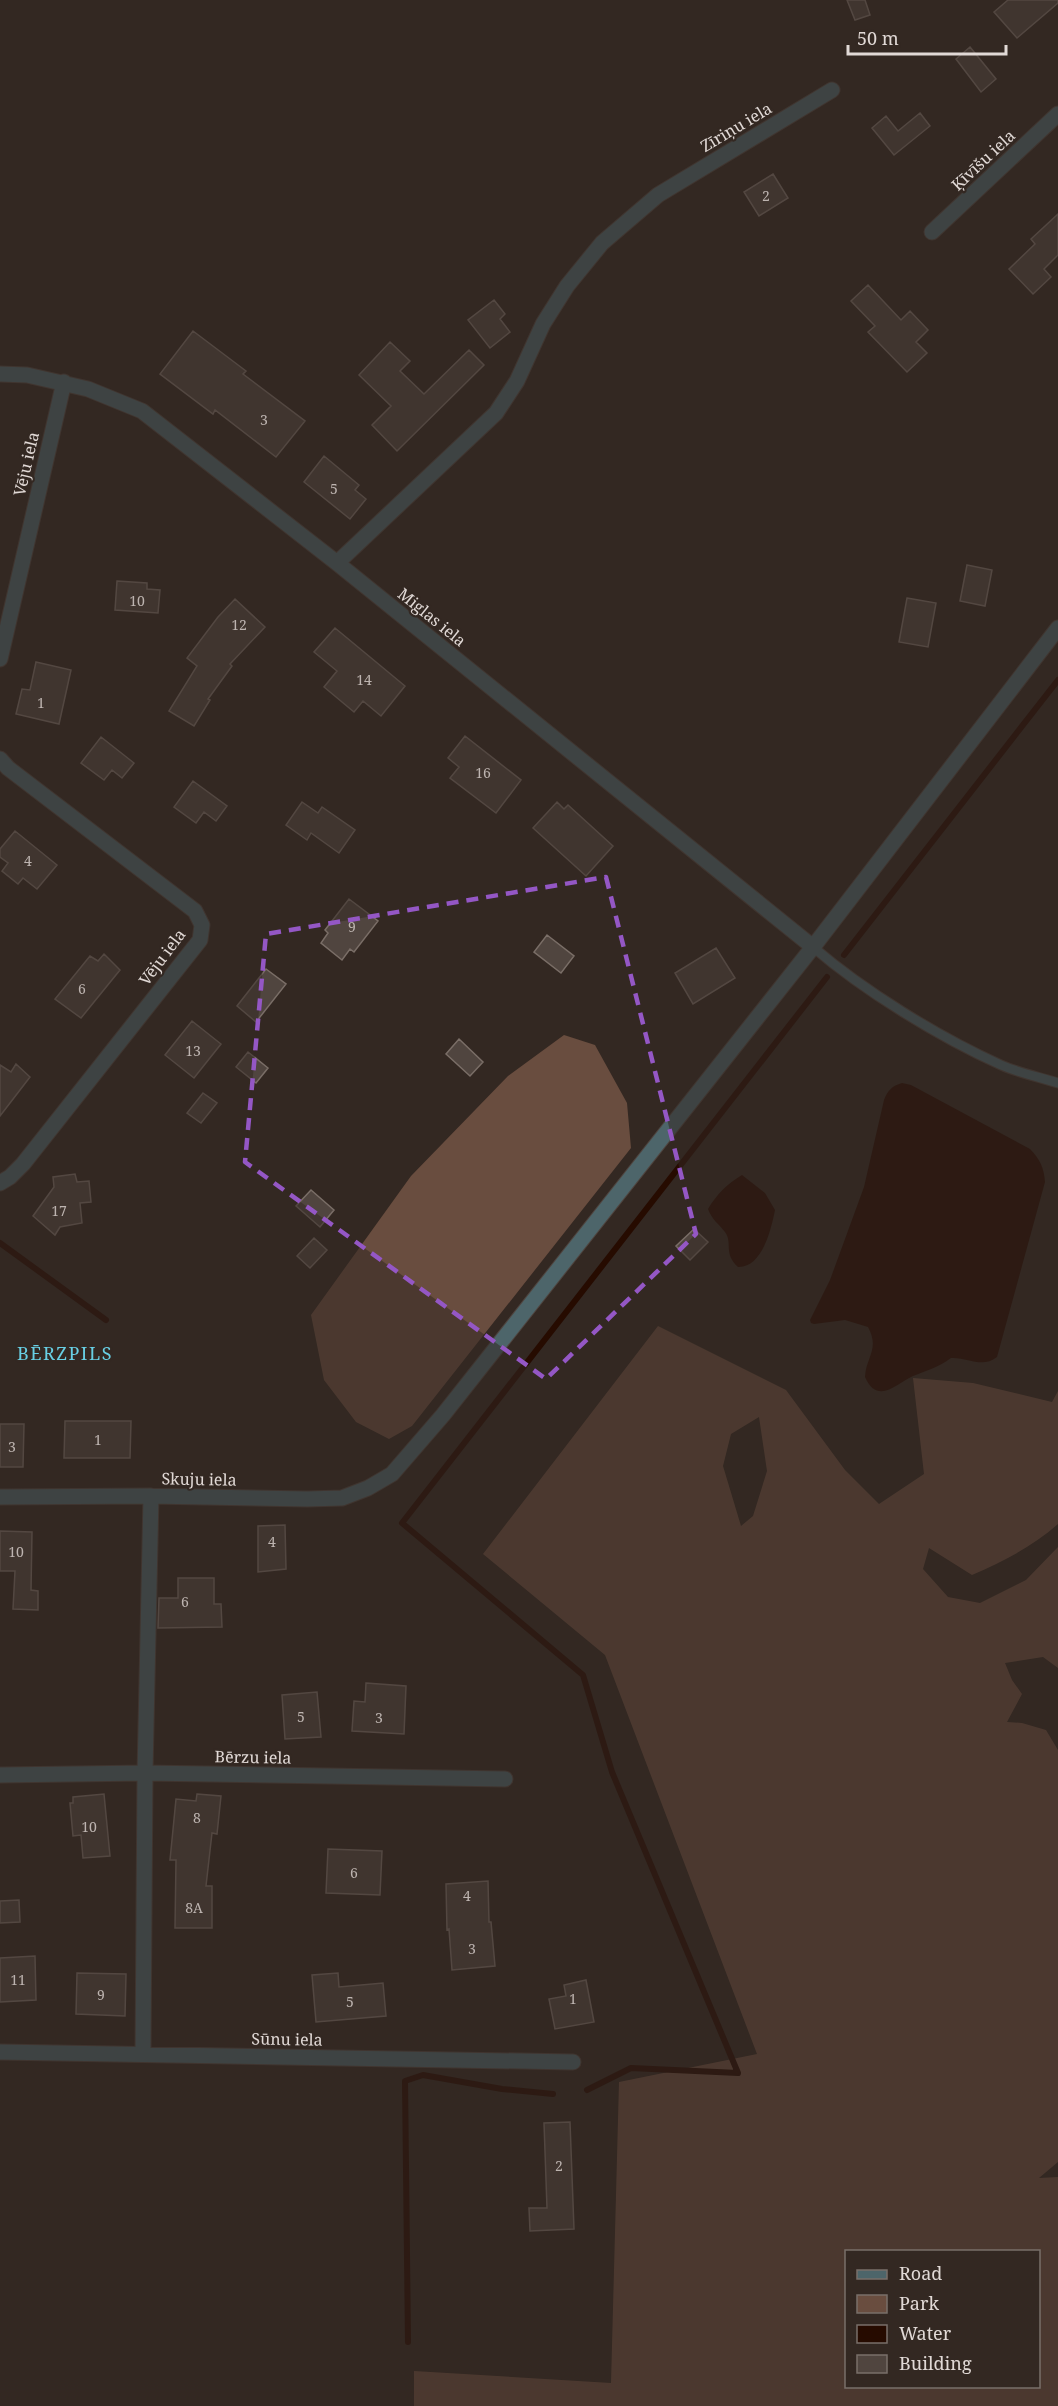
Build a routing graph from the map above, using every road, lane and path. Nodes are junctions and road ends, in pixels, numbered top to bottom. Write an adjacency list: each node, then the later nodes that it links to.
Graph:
1 (832, 90): 6 (street, Zīriņu iela)
2 (1058, 114): 3 (street, Ķīvīšu iela)
3 (932, 232)
4 (0, 374): 5 (street, Miglas iela)
5 (64, 382): 6 (street, Miglas iela); 8 (street, Vēju iela)
6 (337, 563): 10 (street, Miglas iela)
7 (1058, 628): 10 (street, Skuju iela)
8 (0, 659)
9 (0, 759): 12 (street, Vēju iela)
10 (813, 947): 11 (lane); 13 (street, Skuju iela)
11 (1058, 1083)
12 (0, 1183)
13 (151, 1496): 14 (street, Skuju iela); 15 (street)
14 (0, 1497)
15 (145, 1773): 16 (street, Bērzu iela); 17 (street, Bērzu iela); 19 (street)
16 (0, 1775)
17 (505, 1779)
18 (0, 2052): 19 (street, Sūnu iela)
19 (143, 2054): 20 (street, Sūnu iela)
20 (573, 2062)

